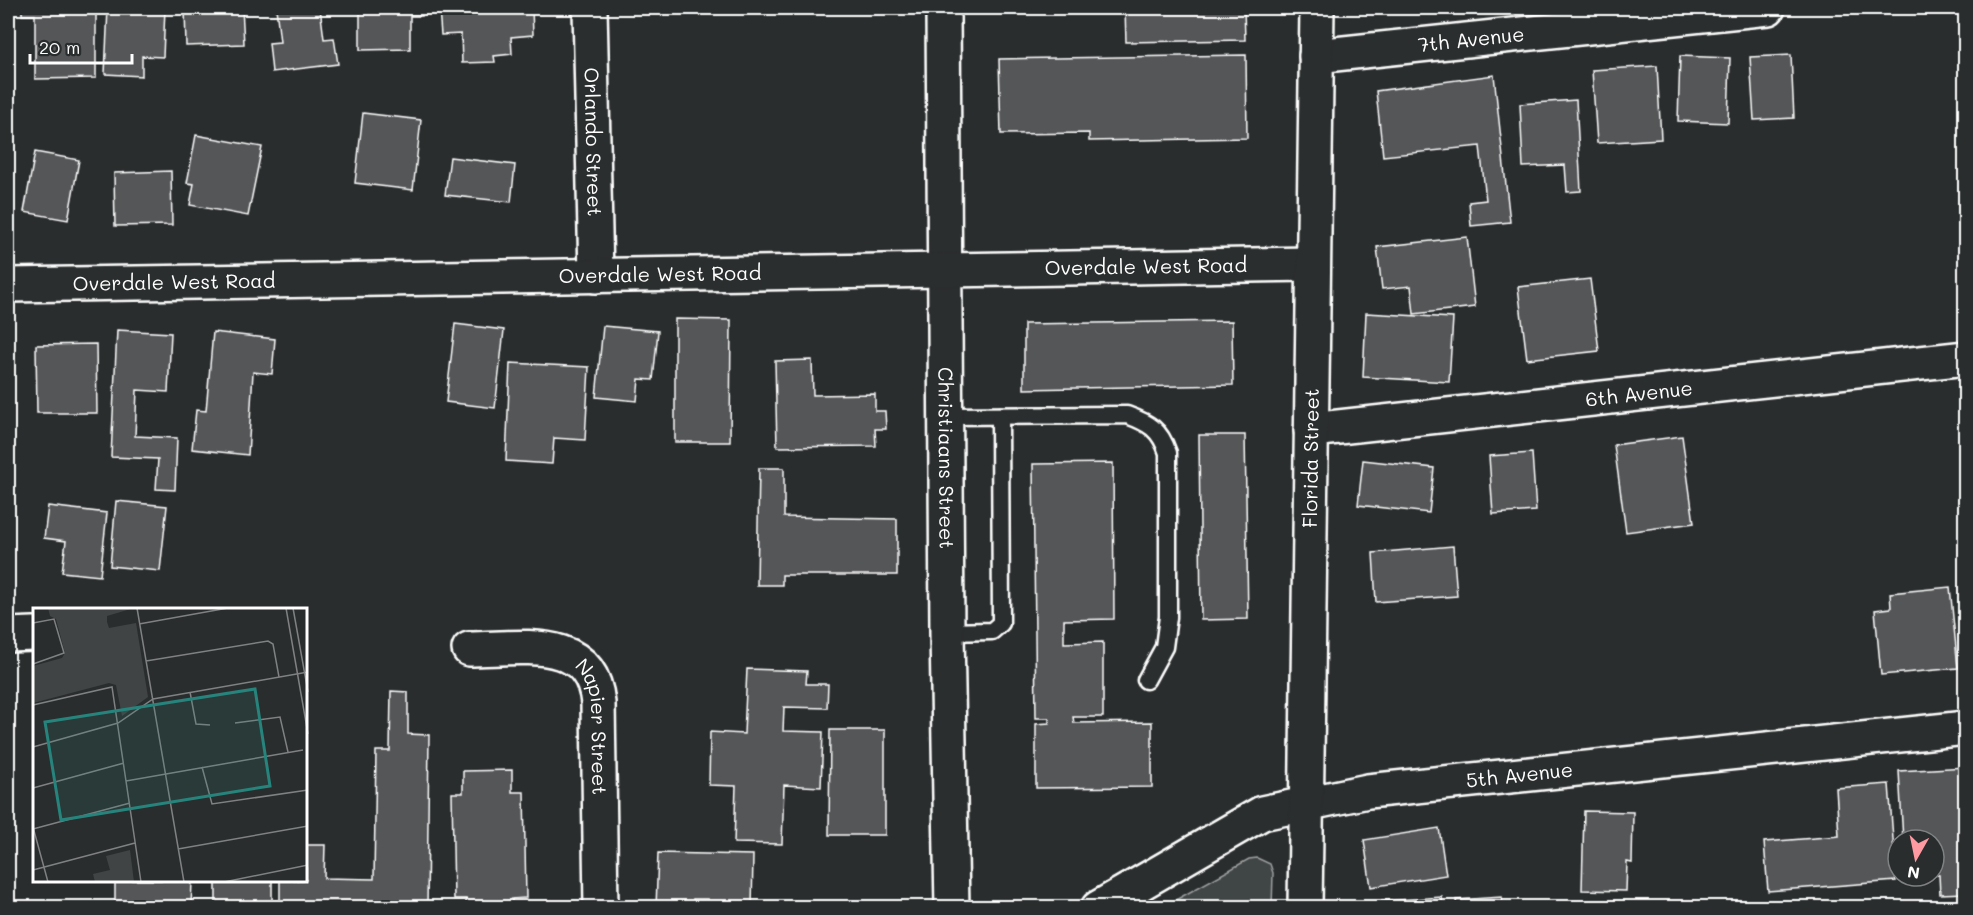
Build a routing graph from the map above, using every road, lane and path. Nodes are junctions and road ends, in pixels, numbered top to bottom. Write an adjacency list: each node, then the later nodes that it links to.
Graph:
1 (590, 8): 8 (street, Orlando Street)
2 (943, 8): 7 (street, Christiaans Street)
3 (1317, 8): 5 (street, Florida Street)
4 (1768, 8): 5 (street, 7th Avenue)
5 (1316, 56): 6 (street, Florida Street)
6 (1313, 264): 7 (street, Overdale West Road); 13 (street, Florida Street)
7 (946, 271): 8 (street, Overdale West Road); 11 (street, Christiaans Street)
8 (596, 276): 9 (street, Overdale West Road)
9 (8, 285)
10 (1965, 358): 13 (street, 6th Avenue)
11 (947, 416): 12 (lane); 14 (street, Christiaans Street)
12 (1000, 416): 14 (lane); 18 (lane)
13 (1311, 430): 20 (street, Florida Street)
14 (947, 632): 22 (street, Christiaans Street)
15 (33, 634): 16 (street)
16 (8, 635)
17 (469, 649): 21 (street, Napier Street)
18 (1146, 680)
19 (1965, 728): 20 (street, 5th Avenue)
20 (1306, 802): 23 (street, 5th Avenue); 24 (street, Florida Street)
21 (601, 908)
22 (952, 908)
23 (1098, 908)
24 (1305, 908)

